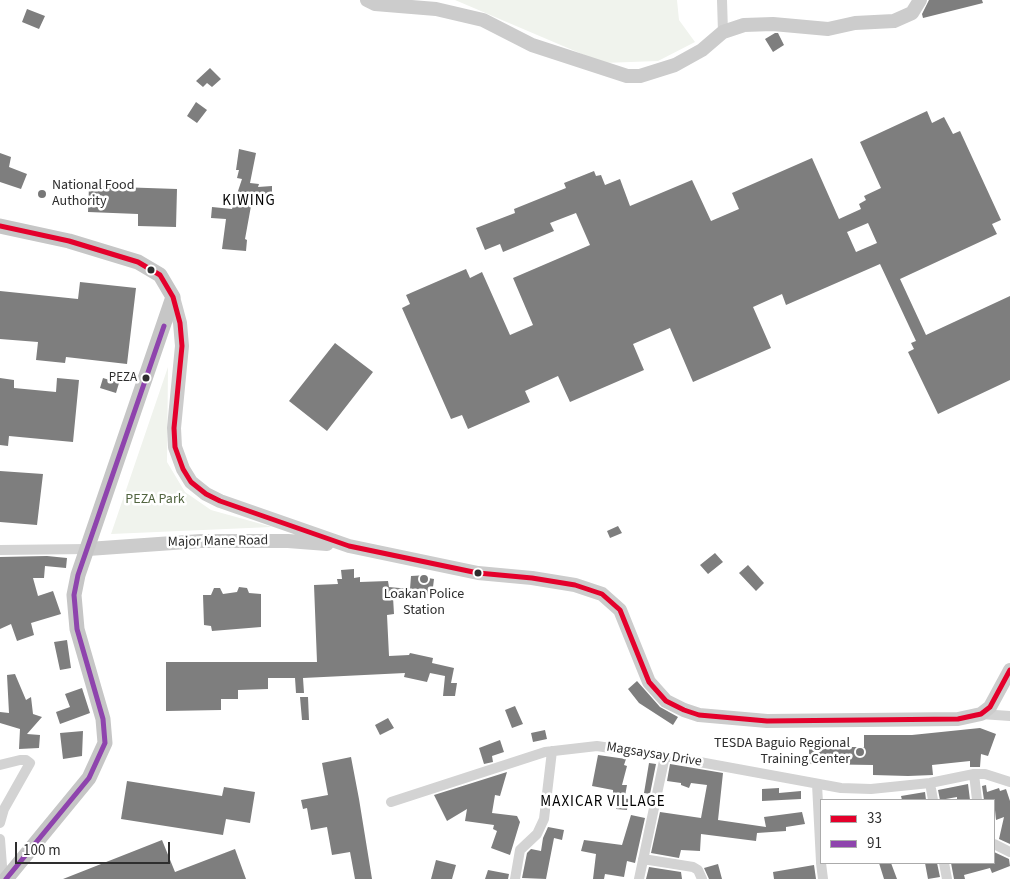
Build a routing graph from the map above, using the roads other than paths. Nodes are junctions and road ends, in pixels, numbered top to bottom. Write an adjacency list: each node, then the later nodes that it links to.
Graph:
1 (367, 0): 4 (main road)
2 (722, 0): 4 (street)
3 (920, 0): 4 (main road)
4 (723, 32)
5 (0, 226): 6 (main road)
6 (173, 297): 7 (main road); 8 (main road)
7 (349, 546): 8 (main road, Major Mane Road); 11 (main road)
8 (88, 549): 9 (street); 31 (main road)
9 (0, 550)
10 (1010, 670): 11 (main road)
11 (981, 714): 12 (street)
12 (1010, 716)
13 (552, 751): 14 (street, Magsaysay Drive); 22 (street, Magsaysay Drive); 32 (street)
14 (665, 756): 19 (street, Magsaysay Drive); 28 (street)
15 (0, 765): 23 (street)
16 (974, 774): 17 (street, Magsaysay Drive); 18 (street, Magsaysay Drive); 21 (street)
17 (1010, 782)
18 (930, 783): 19 (street, Magsaysay Drive); 20 (street)
19 (817, 784): 25 (street)
20 (933, 799)
21 (977, 799)
22 (391, 802)
23 (0, 823)
24 (0, 839): 31 (street)
25 (820, 843)
26 (995, 844): 27 (street)
27 (1010, 852)
28 (643, 859): 33 (street); 34 (street)
29 (821, 864): 35 (street)
30 (944, 864): 36 (street)
31 (5, 879)
32 (515, 879)
33 (639, 879)
34 (702, 879)
35 (823, 879)
36 (947, 879)

